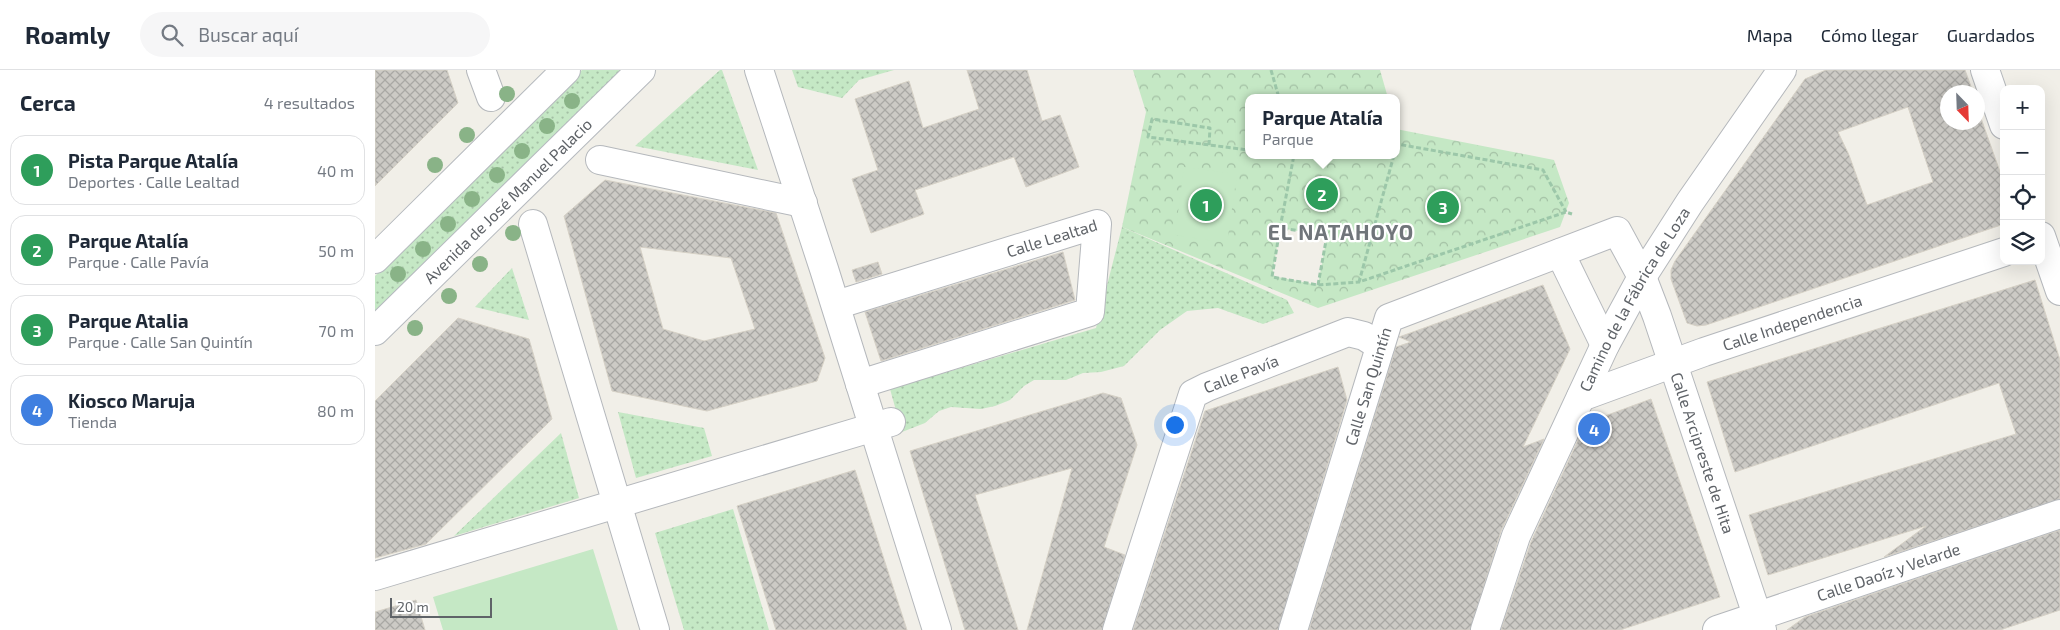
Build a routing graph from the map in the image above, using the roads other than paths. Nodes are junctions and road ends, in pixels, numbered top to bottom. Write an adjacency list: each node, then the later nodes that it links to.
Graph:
1 (481, 70): 7 (street)
2 (566, 70): 15 (street)
3 (641, 70): 19 (street, Avenida de José Manuel Palacio)
4 (759, 70): 10 (street)
5 (1782, 70): 16 (street, Camino de la Fábrica de Loza)
6 (1985, 70): 8 (street)
7 (491, 97)
8 (2000, 113)
9 (600, 160): 10 (street)
10 (803, 203): 18 (street)
11 (533, 224): 26 (street)
12 (2046, 237): 17 (street)
13 (1560, 253): 16 (street, Calle San Quintín); 20 (street); 21 (street, Calle San Quintín)
14 (2000, 253): 22 (street, Calle Independencia)
15 (375, 259)
16 (1642, 277): 20 (street, Camino de la Fábrica de Loza); 22 (street, Calle Arcipreste de Hita)
17 (2060, 290)
18 (835, 305): 23 (street); 23 (street, Calle Lealtad)
19 (375, 331)
20 (1605, 345): 24 (street, Camino de la Fábrica de Loza)
21 (1380, 346): 32 (street, Calle Pavía); 33 (street, Calle San Quintín)
22 (1671, 363): 24 (street, Calle Independencia); 29 (street, Calle Arcipreste de Hita)
23 (860, 384): 25 (street)
24 (1581, 397): 34 (street, Camino de la Fábrica de Loza)
25 (882, 425): 26 (street); 31 (street)
26 (617, 505): 28 (street); 30 (street)
27 (2060, 514): 29 (street, Calle Daoíz y Velarde)
28 (375, 576)
29 (1760, 623): 35 (street, Calle Daoíz y Velarde)
30 (655, 630)
31 (937, 630)
32 (1117, 630)
33 (1293, 630)
34 (1485, 630)
35 (1717, 630)

